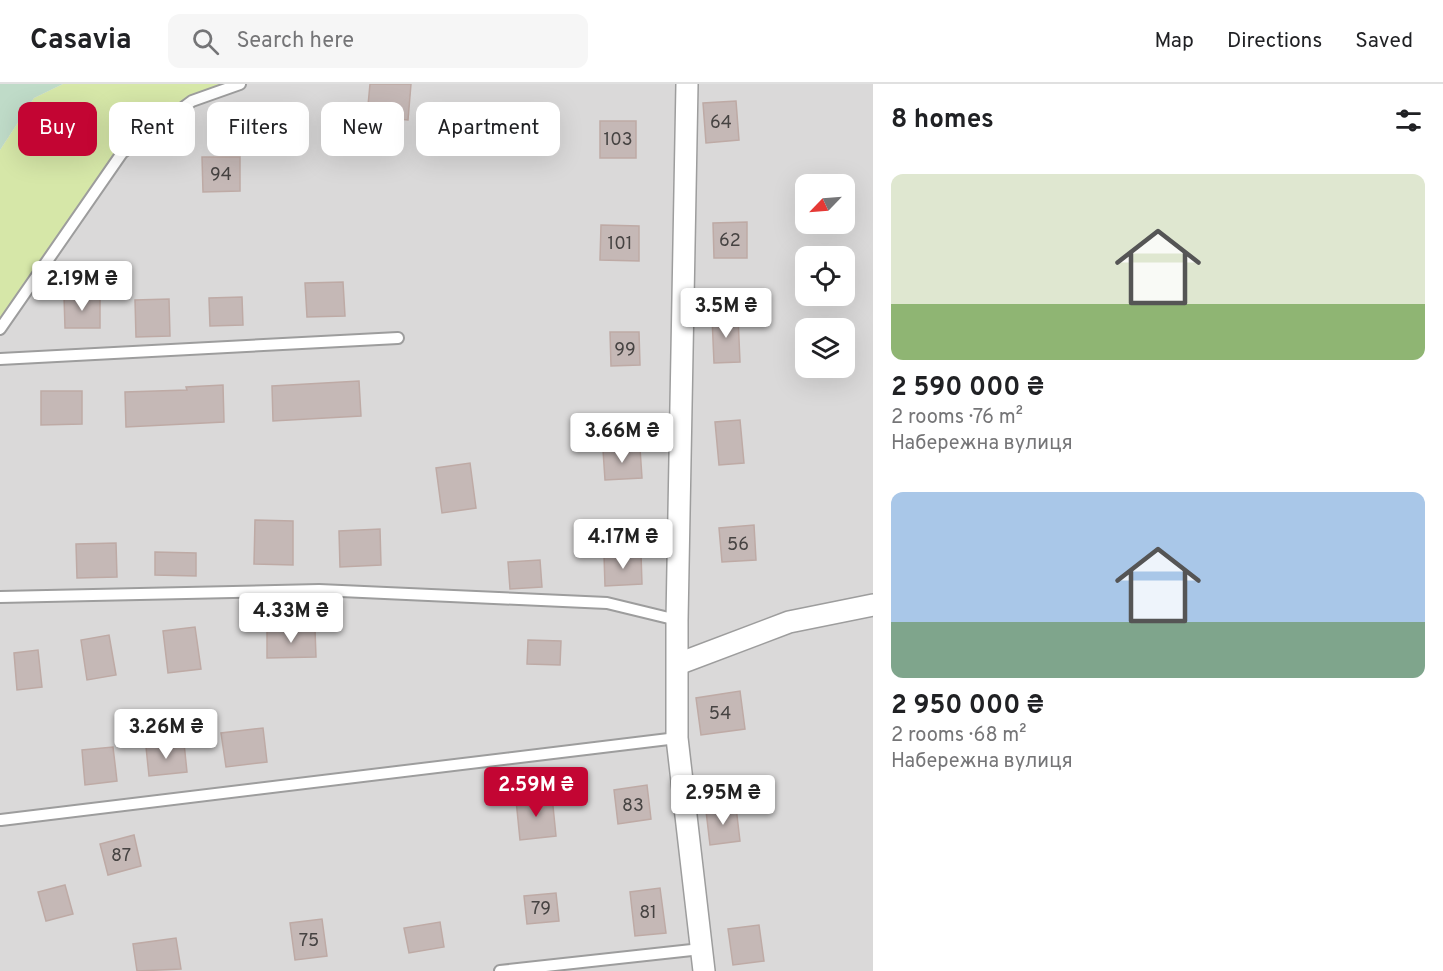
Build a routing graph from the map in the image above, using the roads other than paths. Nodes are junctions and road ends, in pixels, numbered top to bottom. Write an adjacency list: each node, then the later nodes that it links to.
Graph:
1 (240, 84): 3 (lane)
2 (687, 84): 8 (street)
3 (0, 329)
4 (398, 338): 5 (lane)
5 (0, 359)
6 (0, 597): 8 (lane)
7 (873, 605): 9 (street)
8 (677, 620): 9 (street)
9 (678, 663): 10 (street)
10 (677, 738): 11 (lane); 12 (street)
11 (0, 819)
12 (701, 949): 13 (lane); 14 (street)
13 (500, 971)
14 (704, 971)

